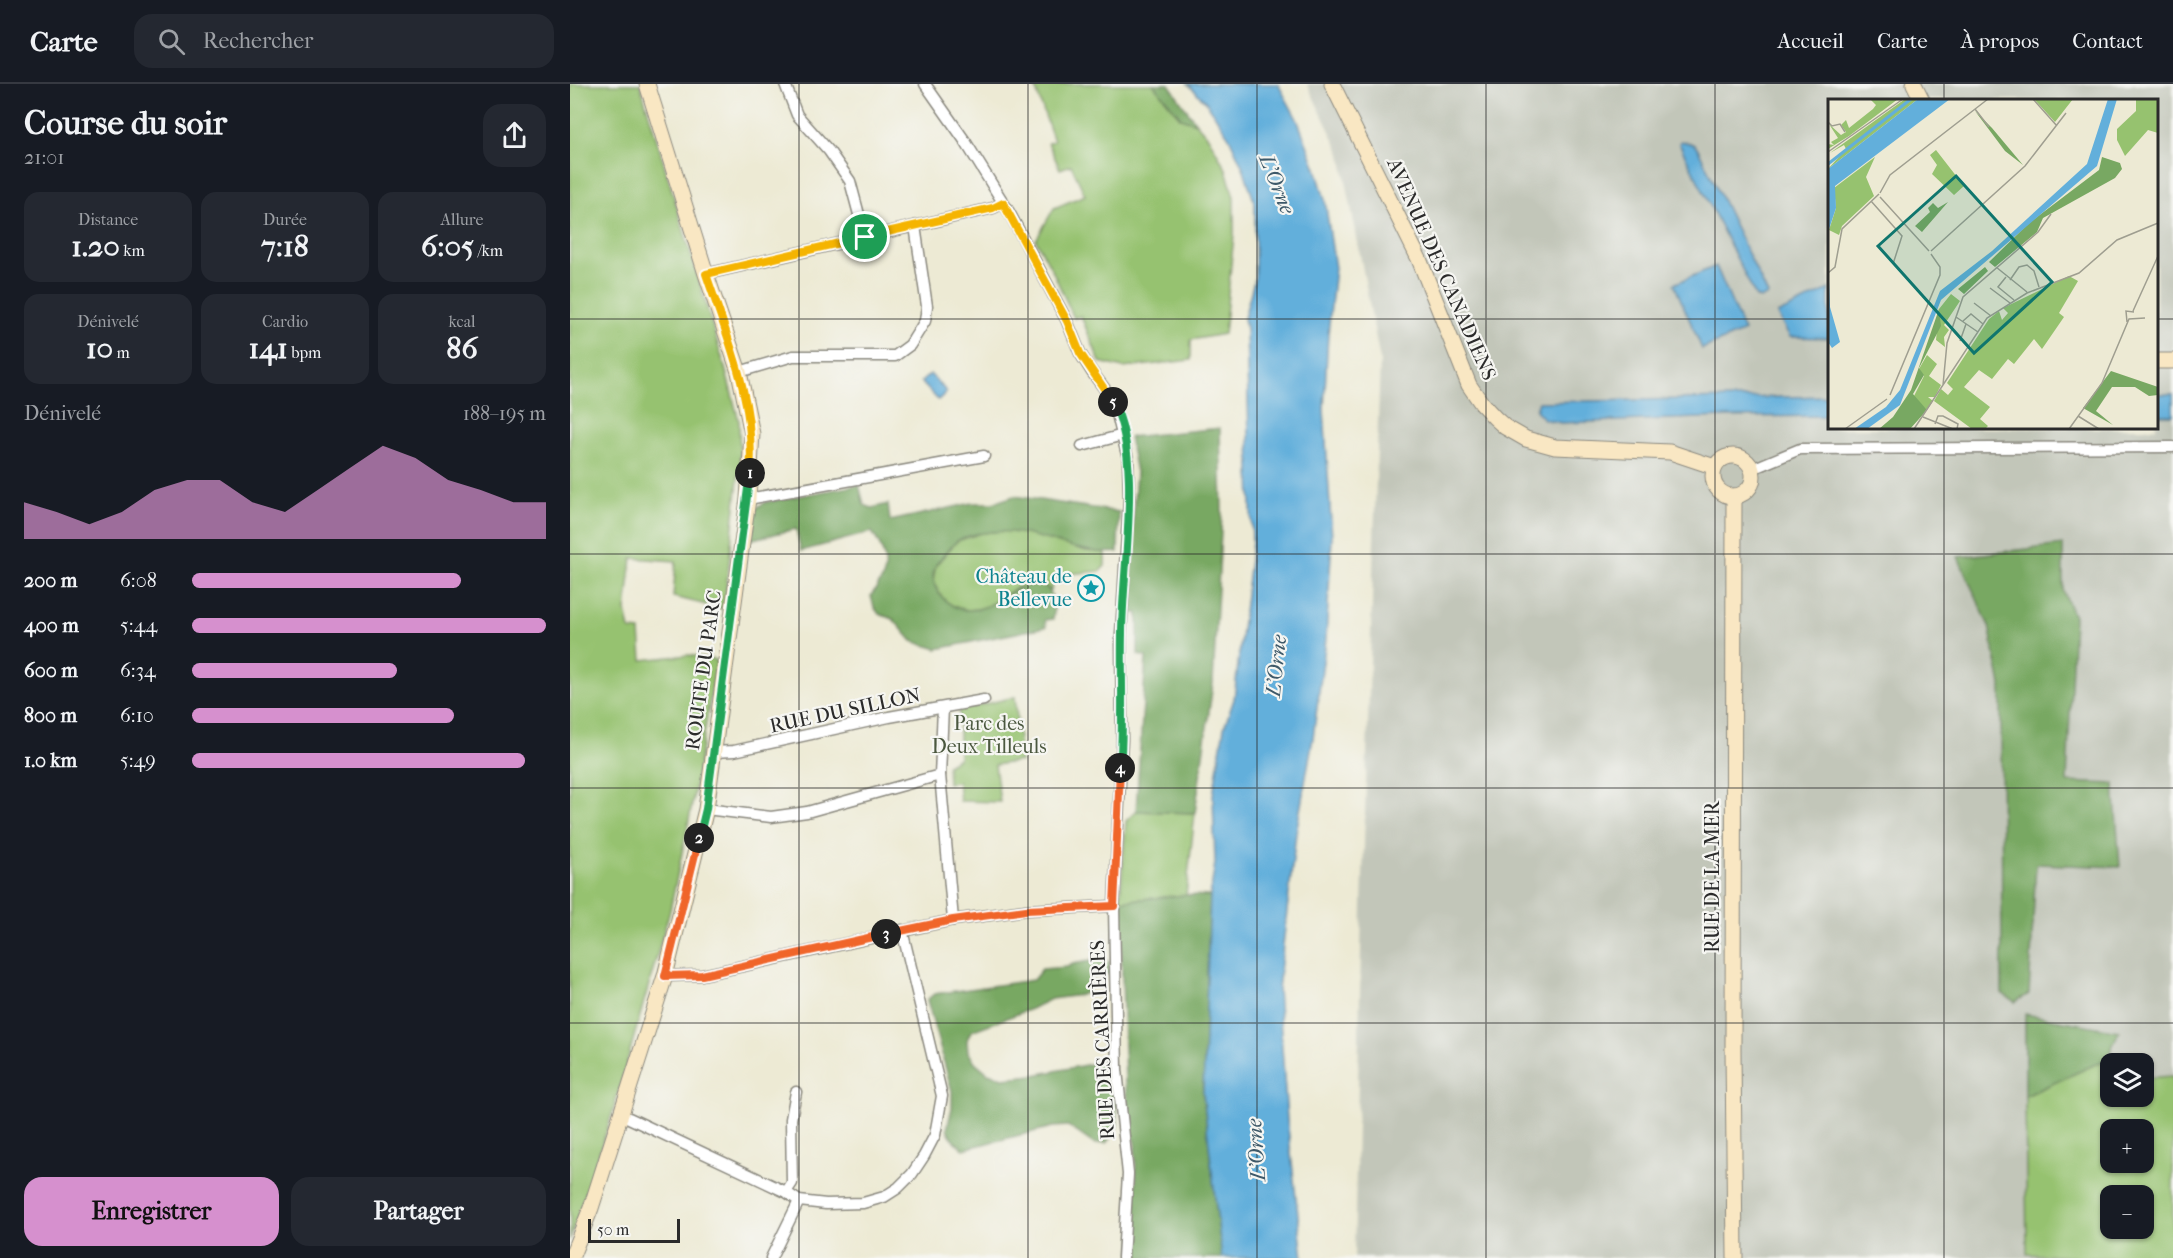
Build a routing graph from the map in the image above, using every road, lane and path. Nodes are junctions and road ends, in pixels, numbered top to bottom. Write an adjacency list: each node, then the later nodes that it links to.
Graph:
1 (647, 84): 10 (street, ROUTE DU PARC)
2 (785, 84): 9 (street)
3 (926, 84): 7 (street, RUE DES CARRIÈRES)
4 (1332, 84): 16 (street, AVENUE DES CANADIENS)
5 (1914, 84): 6 (street)
6 (1922, 99)
7 (1003, 203): 8 (street); 12 (street, RUE DES CARRIÈRES)
8 (915, 226): 9 (street); 11 (street)
9 (865, 237): 10 (street)
10 (706, 274): 11 (street, ROUTE DU PARC)
11 (739, 372): 19 (street, ROUTE DU PARC)
12 (1123, 435): 13 (street); 25 (street, RUE DES CARRIÈRES)
13 (1082, 447)
14 (2173, 447): 17 (street)
15 (984, 456): 19 (street)
16 (1715, 467): 17 (street); 18 (street)
17 (1752, 469): 18 (street)
18 (1734, 496): 36 (street, RUE DE LA MER)
19 (748, 499): 22 (street, ROUTE DU PARC)
20 (984, 700): 21 (street, RUE DU SILLON)
21 (943, 708): 22 (street, RUE DU SILLON); 23 (street)
22 (713, 752): 24 (street, ROUTE DU PARC)
23 (940, 775): 24 (street); 26 (street)
24 (706, 809): 28 (street, ROUTE DU PARC)
25 (1114, 906): 26 (street); 35 (street, RUE DES CARRIÈRES)
26 (953, 920): 27 (street)
27 (902, 930): 28 (street); 32 (street)
28 (665, 976): 30 (street, ROUTE DU PARC)
29 (796, 1092): 31 (street)
30 (621, 1116): 31 (street); 33 (street, ROUTE DU PARC)
31 (786, 1192): 32 (street)
32 (799, 1201): 34 (street)
33 (572, 1258)
34 (771, 1258)
35 (1123, 1258)
36 (1735, 1258)

